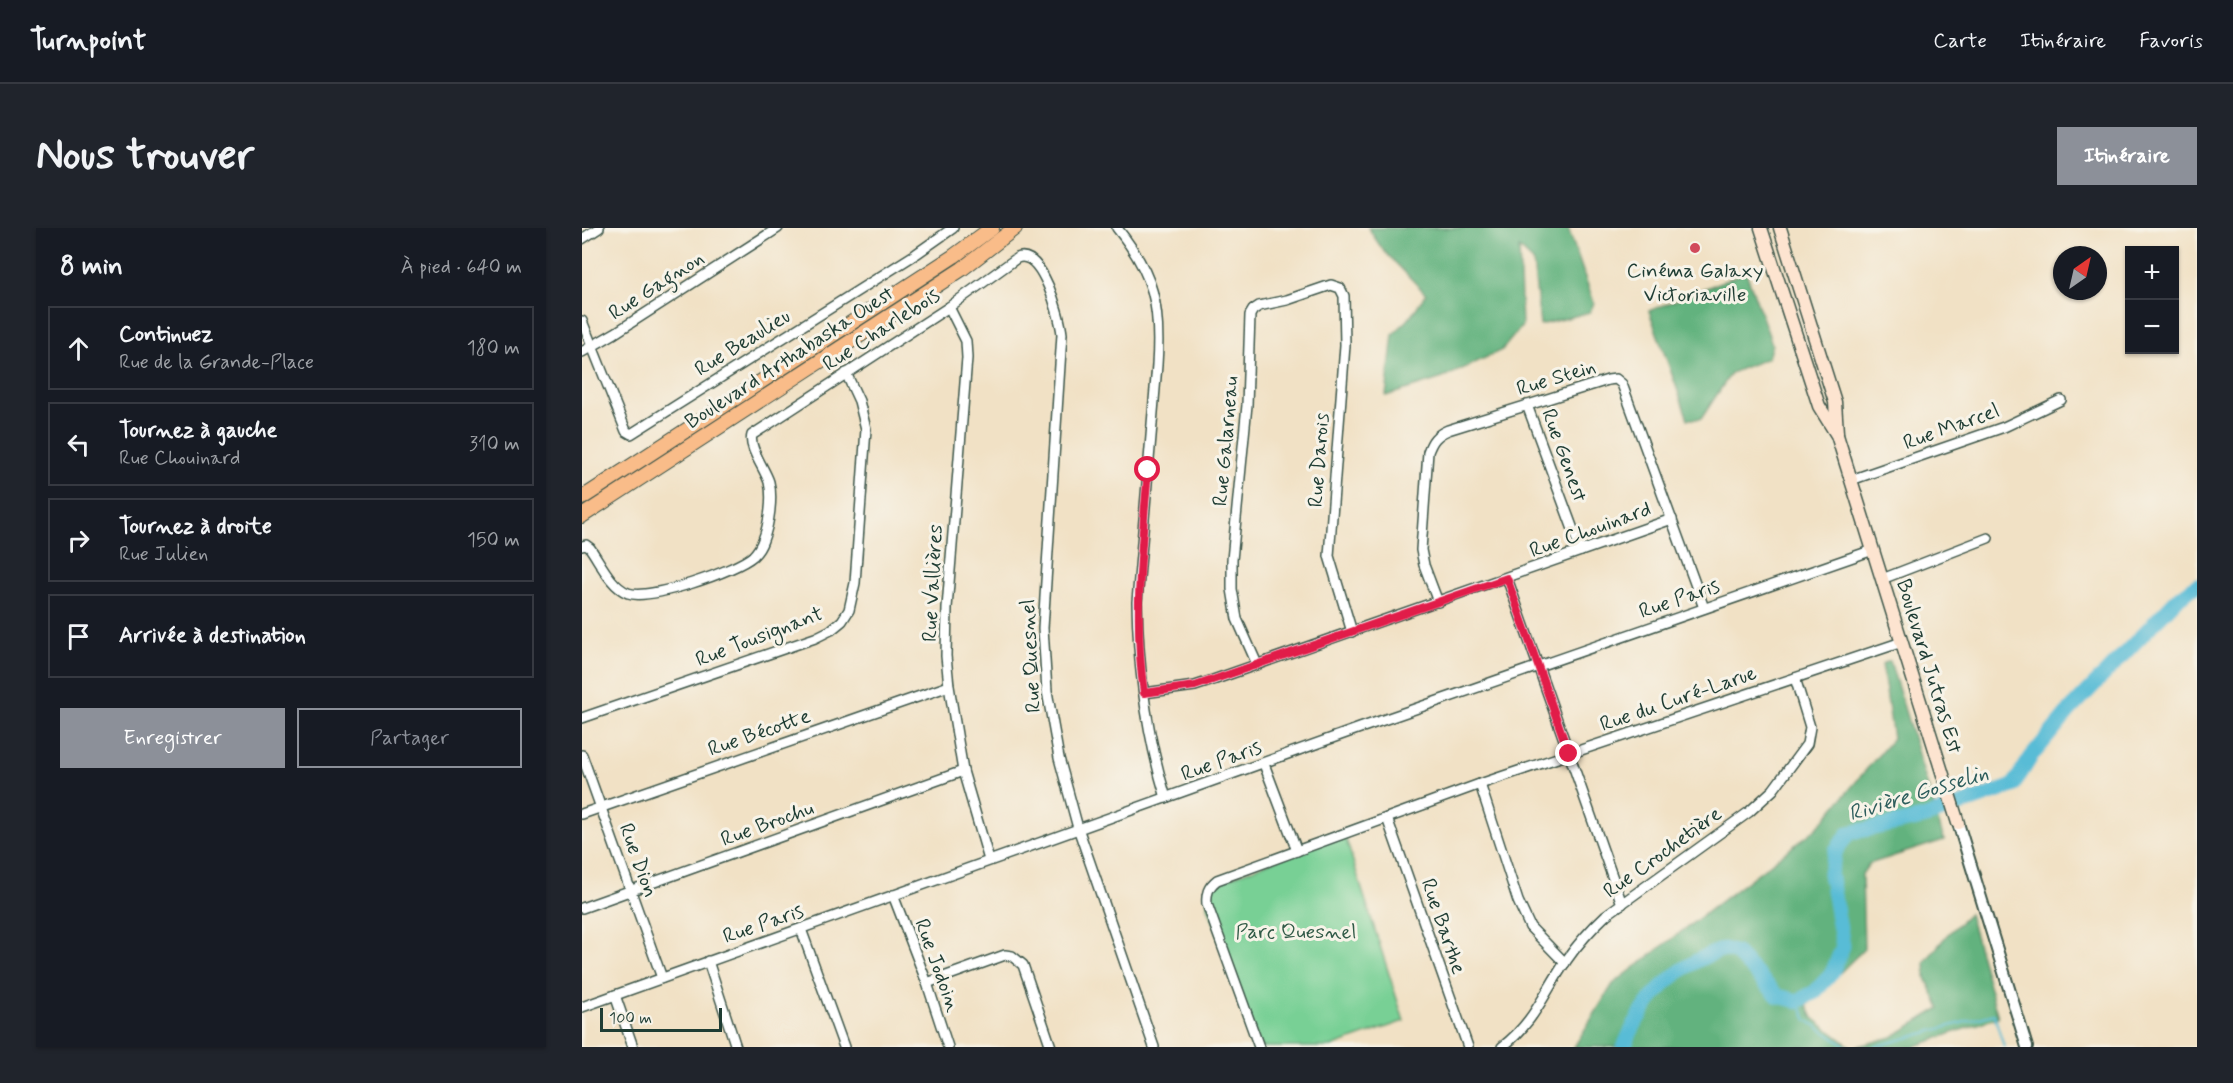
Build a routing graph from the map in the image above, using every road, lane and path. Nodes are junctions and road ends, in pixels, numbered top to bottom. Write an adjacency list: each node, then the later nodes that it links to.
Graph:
1 (599, 228): 9 (street)
2 (778, 228): 14 (street, Rue Gagnon)
3 (953, 228): 14 (street, Rue Beaulieu)
4 (992, 228): 21 (main road, Boulevard Arthabaska Ouest)
5 (1015, 228): 22 (main road, Boulevard Arthabaska Ouest)
6 (1117, 228): 38 (street)
7 (1761, 228): 19 (main road, Boulevard Jutras Est)
8 (1780, 228): 19 (main road, Boulevard Jutras Est)
9 (582, 239)
10 (1029, 257): 12 (street, Rue Charlebois); 50 (street, Rue Quesnel)
11 (1340, 288): 32 (street, Rue Darois); 34 (street, Rue Galarneau)
12 (949, 307): 16 (street, Rue Charlebois); 37 (street, Rue Vallières)
13 (582, 321): 14 (street)
14 (592, 347): 15 (street, Rue Gagnon)
15 (582, 352)
16 (846, 373): 25 (street, Rue Charlebois); 39 (street, Rue Tousignant)
17 (2061, 400): 20 (street, Rue Marcel)
18 (1527, 405): 23 (street, Rue Stein); 27 (street, Rue Genest); 30 (street, Rue Stein)
19 (1837, 435): 20 (main road, Boulevard Jutras Est)
20 (1851, 480): 26 (main road, Boulevard Jutras Est)
21 (582, 498)
22 (582, 516)
23 (1672, 519): 27 (street, Rue Chouinard); 31 (street, Rue Stein)
24 (1988, 538): 29 (street)
25 (584, 546)
26 (1873, 550): 29 (main road, Boulevard Jutras Est); 31 (street, Rue Paris)
27 (1581, 551): 28 (street, Rue Chouinard)
28 (1507, 578): 30 (street, Rue Chouinard); 35 (street)
29 (1882, 579): 33 (main road, Boulevard Jutras Est)
30 (1438, 602): 32 (street, Rue Chouinard)
31 (1704, 608): 35 (street, Rue Paris)
32 (1352, 633): 34 (street, Rue Chouinard)
33 (1902, 642): 36 (street, Rue du Curé-Larue); 49 (main road, Boulevard Jutras Est)
34 (1257, 664): 38 (street, Rue Chouinard)
35 (1538, 667): 40 (street); 42 (street, Rue Paris)
36 (1794, 678): 40 (street, Rue du Curé-Larue); 55 (street, Rue Crochetière)
37 (949, 686): 43 (street, Rue Vallières); 46 (street, Rue Bécotte)
38 (1144, 693): 45 (street)
39 (582, 718)
40 (1569, 754): 44 (street, Rue du Curé-Larue); 55 (street)
41 (582, 755): 46 (street, Rue Dion)
42 (1264, 764): 45 (street, Rue Paris); 51 (street)
43 (963, 771): 52 (street, Rue Vallières); 53 (street, Rue Brochu)
44 (1480, 784): 48 (street, Rue du Curé-Larue); 59 (street)
45 (1166, 798): 50 (street, Rue Paris)
46 (600, 808): 47 (street, Rue Bécotte); 53 (street, Rue Dion)
47 (582, 814)
48 (1387, 818): 51 (street, Rue du Curé-Larue); 71 (street, Rue Barthe)
49 (1958, 822): 73 (street, Boulevard Jutras Est)
50 (1078, 828): 52 (street, Rue Paris); 69 (street, Rue Quesnel)
51 (1297, 851): 70 (street, Rue du Curé-Larue)
52 (989, 860): 54 (street, Rue Paris)
53 (631, 891): 56 (street, Rue Brochu); 60 (street, Rue Dion)
54 (893, 895): 57 (street, Rue Paris); 61 (street, Rue Jodoin)
55 (1622, 904): 59 (street, Rue Crochetière)
56 (582, 908)
57 (801, 929): 58 (street, Rue Paris); 66 (street)
58 (708, 961): 60 (street, Rue Paris); 65 (street)
59 (1565, 963): 72 (street, Rue Crochetière)
60 (662, 978): 62 (street, Rue Paris)
61 (927, 983): 67 (street, Rue Jodoin); 68 (street)
62 (615, 995): 63 (street, Rue Paris); 64 (street)
63 (582, 1007)
64 (633, 1047)
65 (736, 1047)
66 (844, 1047)
67 (948, 1047)
68 (1051, 1047)
69 (1154, 1047)
70 (1258, 1047)
71 (1468, 1047)
72 (1502, 1047)
73 (2027, 1047)

